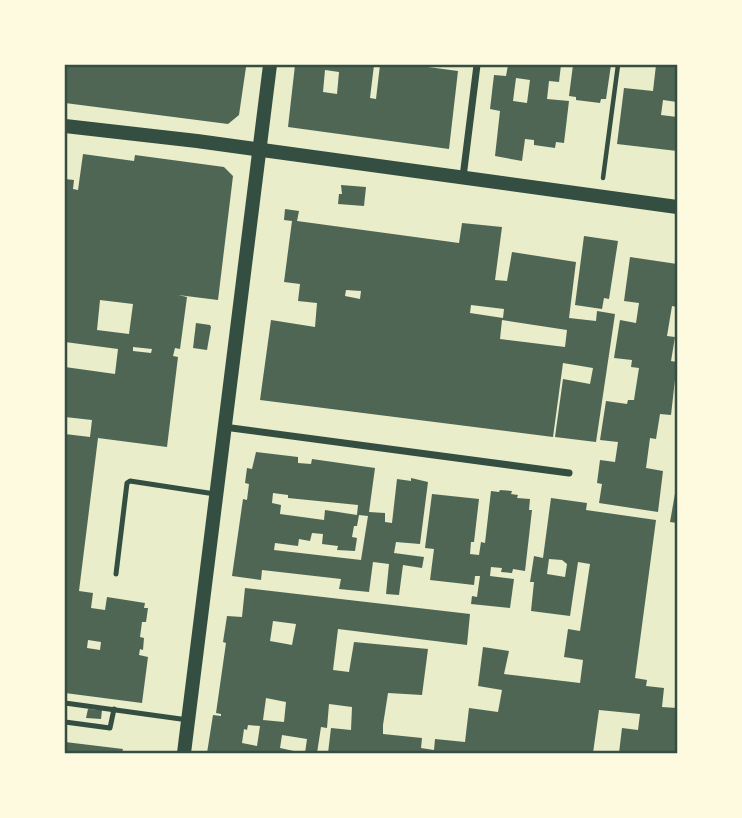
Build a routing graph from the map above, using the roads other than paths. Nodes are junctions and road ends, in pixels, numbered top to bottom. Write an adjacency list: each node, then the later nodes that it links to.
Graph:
1 (270, 65): 4 (main road)
2 (477, 65): 5 (street)
3 (65, 126): 4 (main road)
4 (260, 150): 5 (main road); 7 (main road)
5 (463, 178): 6 (main road)
6 (677, 207)
7 (224, 427): 8 (street); 9 (main road)
8 (569, 473)
9 (215, 495): 10 (lane); 13 (main road)
10 (116, 574)
11 (65, 703): 12 (lane)
12 (114, 709): 13 (lane); 14 (lane)
13 (188, 720): 15 (main road)
14 (65, 722)
15 (184, 753)

